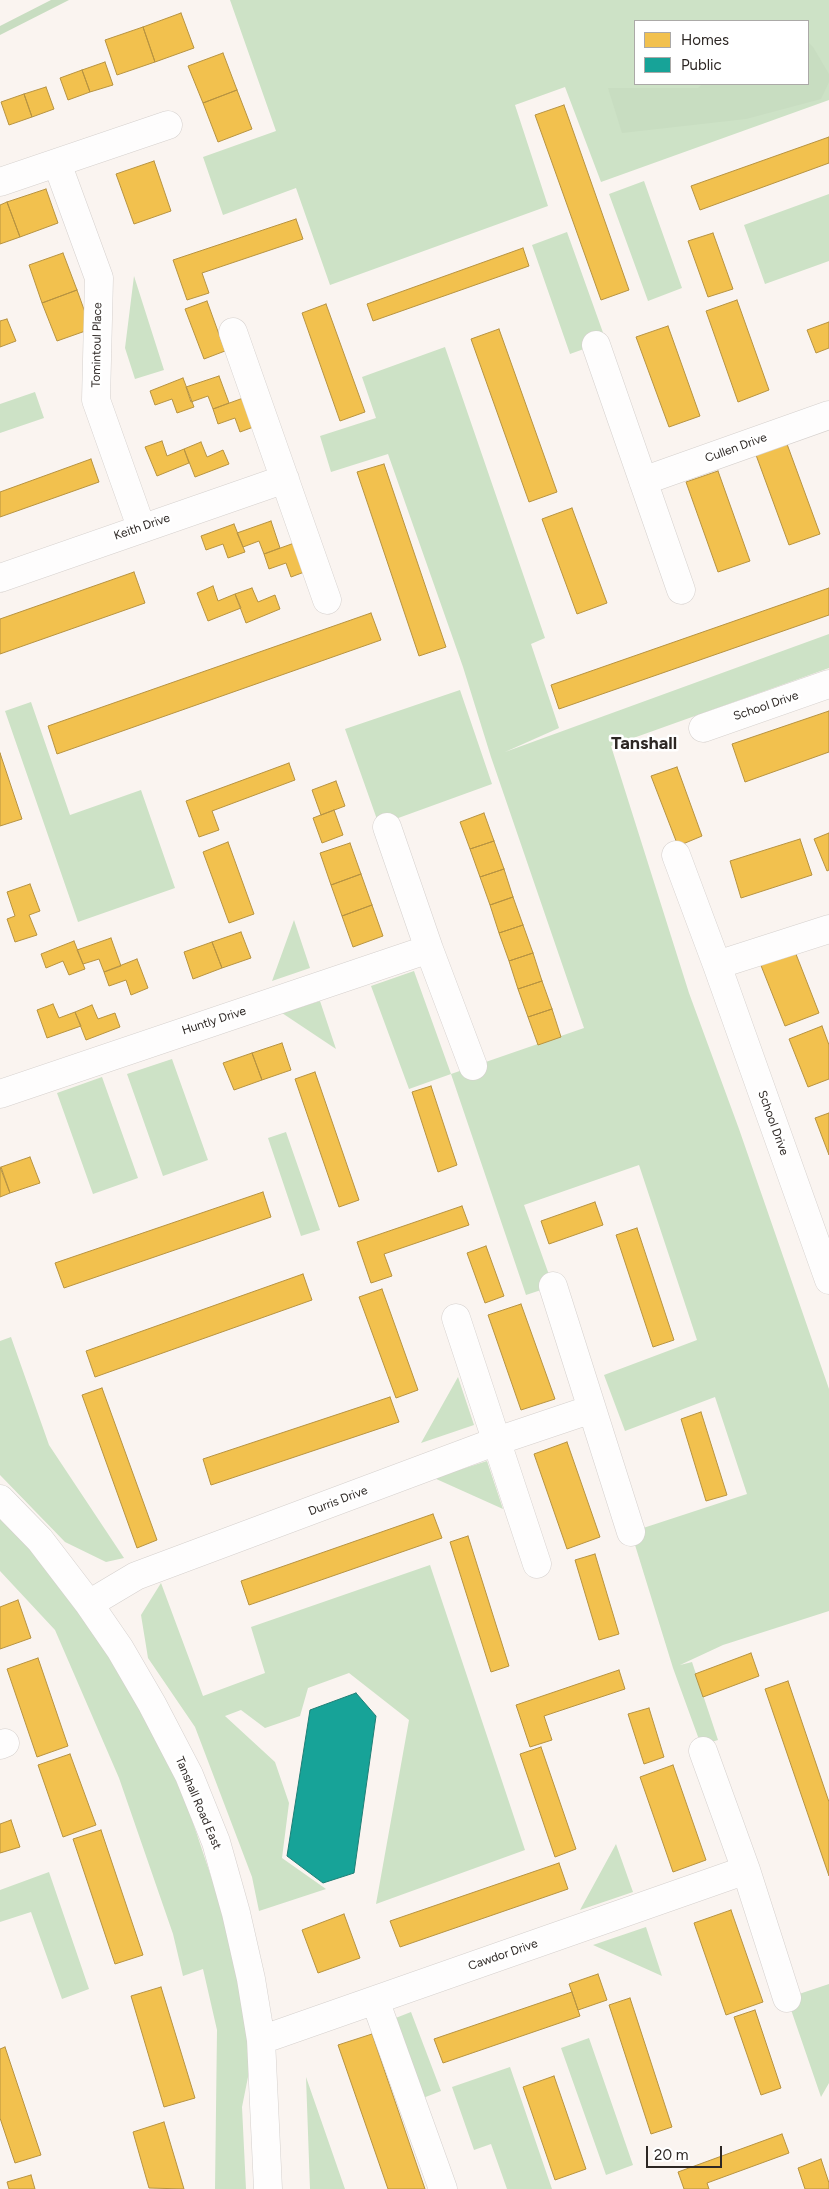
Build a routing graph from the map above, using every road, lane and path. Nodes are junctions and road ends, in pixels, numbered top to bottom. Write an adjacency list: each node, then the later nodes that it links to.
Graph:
1 (168, 125): 2 (street)
2 (57, 163): 3 (street); 9 (street, Tomintoul Place)
3 (0, 182)
4 (233, 332): 7 (street)
5 (596, 344): 8 (street)
6 (829, 415): 8 (street, Cullen Drive)
7 (285, 479): 9 (street, Keith Drive); 12 (street)
8 (644, 481): 11 (street)
9 (141, 527): 10 (street, Keith Drive)
10 (0, 578)
11 (681, 590)
12 (327, 600)
13 (829, 684): 14 (street, School Drive)
14 (703, 728)
15 (387, 826): 18 (street)
16 (676, 855): 19 (street, School Drive)
17 (829, 928): 19 (street)
18 (429, 949): 20 (street); 21 (street, Huntly Drive)
19 (717, 965): 22 (street, School Drive)
20 (473, 1066)
21 (0, 1094)
22 (829, 1280)
23 (553, 1286): 25 (street)
24 (456, 1318): 26 (street)
25 (592, 1409): 26 (street, Durris Drive); 28 (street)
26 (497, 1441): 29 (street); 30 (street, Durris Drive)
27 (0, 1499): 30 (street, Tanshall Road East)
28 (631, 1532)
29 (537, 1564)
30 (89, 1604): 35 (street, Tanshall Road East)
31 (703, 1751): 32 (street)
32 (746, 1870): 33 (street); 34 (street, Cawdor Drive)
33 (787, 1998)
34 (375, 2000): 35 (street, Cawdor Drive); 37 (street)
35 (261, 2040): 36 (street, Tanshall Road East)
36 (268, 2189)
37 (444, 2189)

